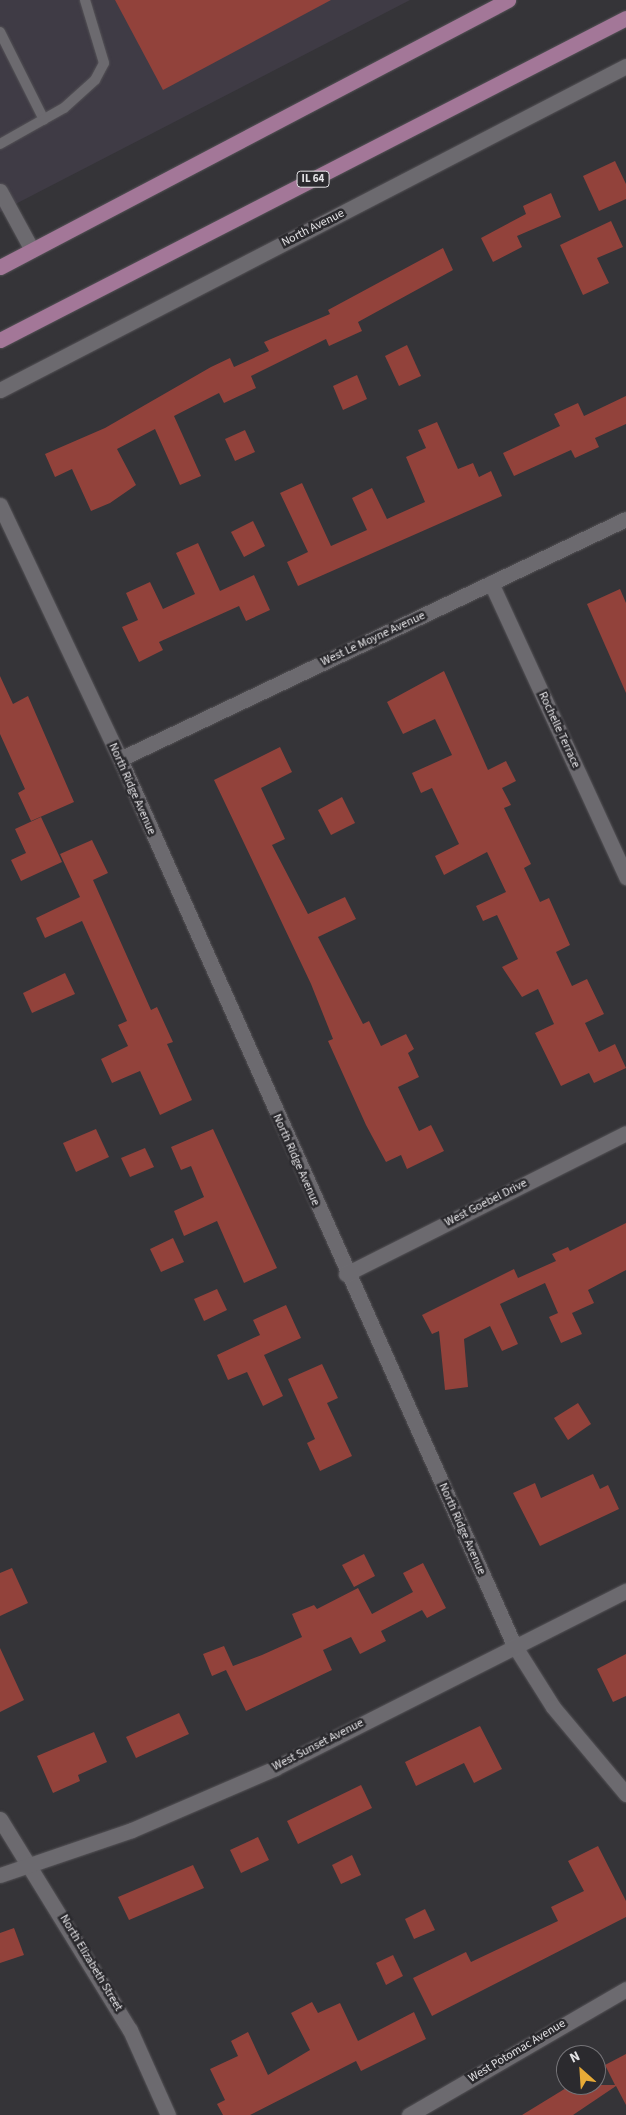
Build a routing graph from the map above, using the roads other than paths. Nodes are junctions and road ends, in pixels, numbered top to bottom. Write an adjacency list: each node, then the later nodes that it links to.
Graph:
1 (85, 0): 6 (lane)
2 (508, 0): 9 (main road)
3 (626, 18): 11 (main road, IL 64)
4 (0, 32): 6 (lane)
5 (626, 66): 12 (street, North Avenue)
6 (44, 120): 7 (lane)
7 (0, 144)
8 (0, 191): 9 (street)
9 (32, 250): 10 (main road)
10 (0, 267)
11 (0, 340)
12 (0, 390)
13 (0, 505): 16 (street, North Ridge Avenue)
14 (626, 519): 15 (street, West Le Moyne Avenue)
15 (491, 583): 16 (street, West Le Moyne Avenue); 17 (street, Rochelle Terrace)
16 (120, 760): 19 (street, North Ridge Avenue)
17 (626, 876)
18 (626, 1133): 19 (street, West Goebel Drive)
19 (346, 1274): 21 (street, North Ridge Avenue)
20 (626, 1592): 21 (street, West Sunset Avenue)
21 (514, 1645): 22 (street, North Ridge Avenue); 24 (street, West Sunset Avenue)
22 (626, 1794)
23 (0, 1819): 24 (street, North Elizabeth Street)
24 (32, 1866): 25 (street, West Sunset Avenue); 27 (street, North Elizabeth Street)
25 (0, 1875)
26 (626, 1989): 28 (street, West Potomac Avenue)
27 (168, 2115)
28 (409, 2115)

